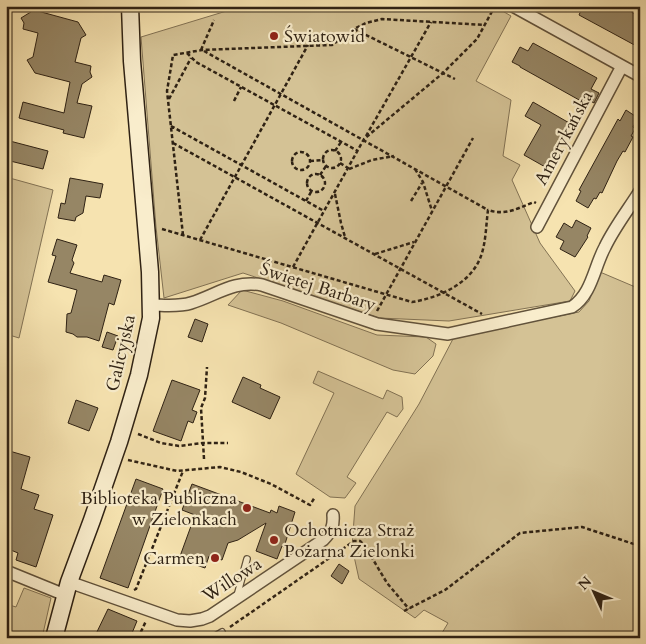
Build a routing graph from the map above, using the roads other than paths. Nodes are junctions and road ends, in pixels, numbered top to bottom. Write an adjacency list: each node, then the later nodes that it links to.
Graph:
1 (130, 6): 7 (street, Galicyjska)
2 (513, 6): 3 (street)
3 (622, 66): 4 (street); 6 (street, Amerykańska)
4 (640, 76)
5 (640, 191): 7 (street, Świętej Barbary)
6 (536, 227)
7 (151, 305): 11 (street, Galicyjska)
8 (333, 515): 12 (street, Willowa)
9 (247, 559): 12 (lane)
10 (6, 572): 11 (street, Willowa)
11 (67, 588): 12 (street, Willowa); 14 (street, Galicyjska)
12 (236, 598)
13 (222, 632): 15 (lane)
14 (54, 638)
15 (212, 638)

